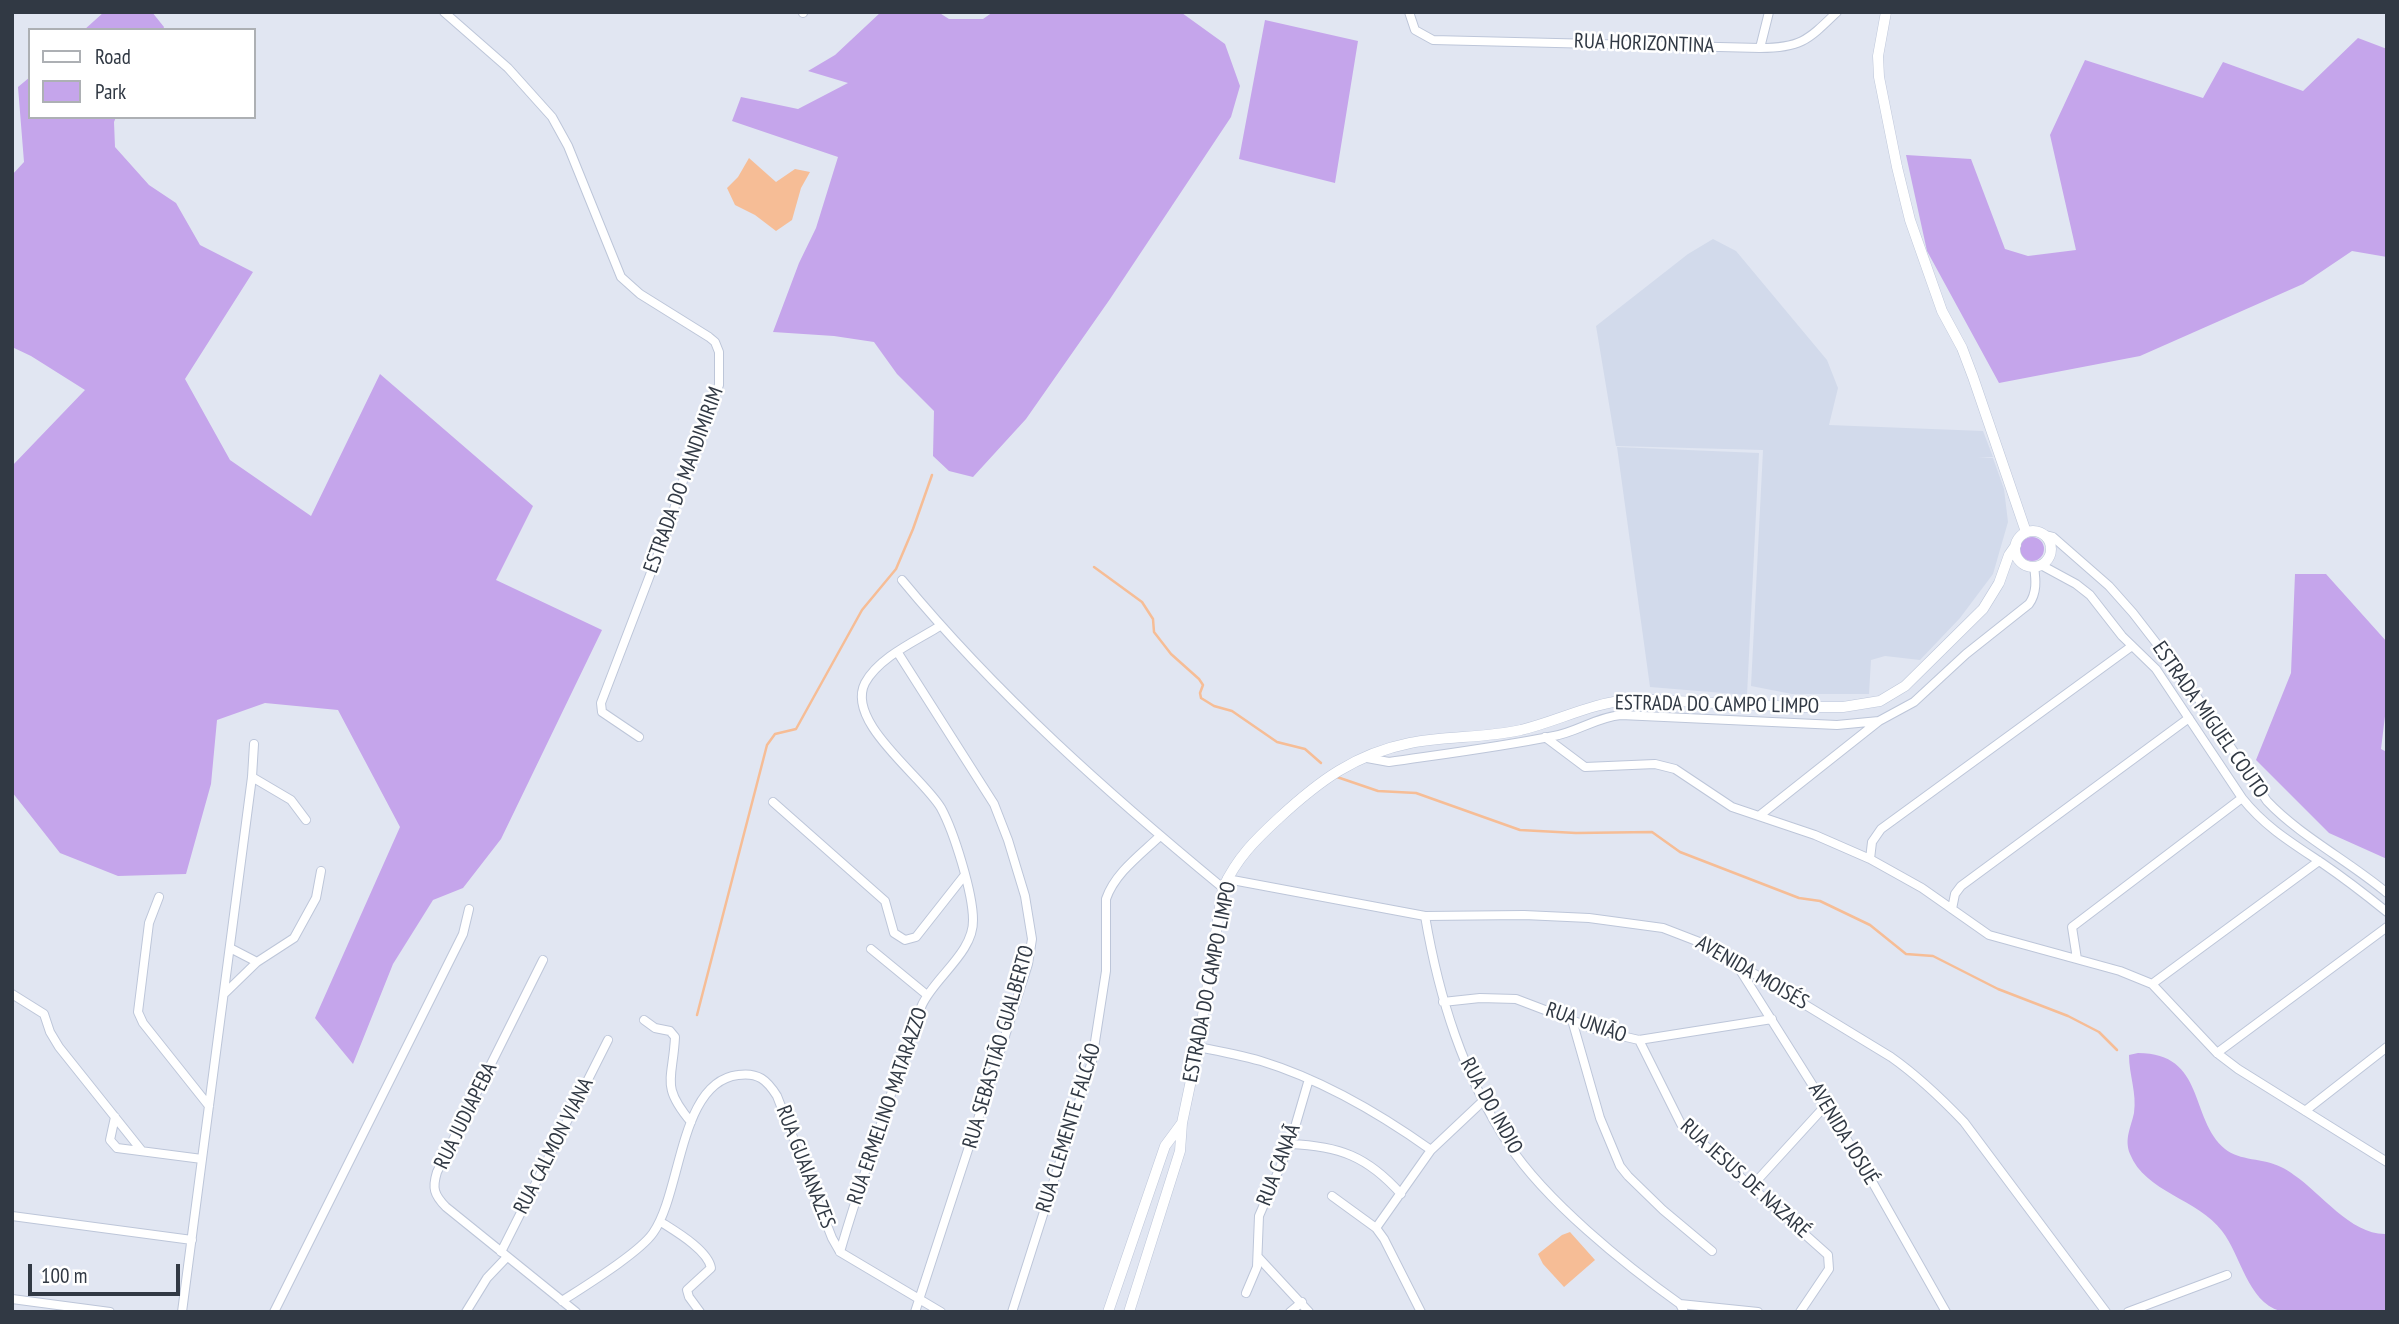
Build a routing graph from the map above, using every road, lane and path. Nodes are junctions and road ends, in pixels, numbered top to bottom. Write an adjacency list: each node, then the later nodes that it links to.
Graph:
1 (444, 12): 17 (street, ESTRADA DO MANDIMIRIM)
2 (1409, 12): 6 (street, RUA HORIZONTINA)
3 (1769, 12): 6 (street)
4 (1837, 12): 6 (street, RUA HORIZONTINA)
5 (1886, 12): 7 (street)
6 (1760, 48)
7 (2026, 532): 8 (street); 9 (street)
8 (2045, 535): 10 (street); 30 (street, ESTRADA MIGUEL COUTO)
9 (2015, 545): 10 (street); 20 (street, ESTRADA DO CAMPO LIMPO)
10 (2038, 566): 13 (street); 16 (street)
11 (902, 580): 12 (street)
12 (940, 626): 14 (street, RUA ERMELINO MATARAZZO); 26 (street)
13 (2132, 646): 15 (street); 27 (street)
14 (898, 653): 31 (street, RUA ERMELINO MATARAZZO); 87 (street, RUA SEBASTIÃO GUALBERTO)
15 (2189, 718): 22 (street); 37 (street)
16 (1879, 721): 18 (street); 24 (street)
17 (639, 737)
18 (1545, 737): 20 (street); 24 (street)
19 (254, 744): 21 (street)
20 (1367, 758): 32 (street, ESTRADA DO CAMPO LIMPO)
21 (252, 777): 25 (street); 41 (street)
22 (2242, 798): 28 (street); 43 (street)
23 (773, 802): 31 (street)
24 (1759, 816): 27 (street)
25 (306, 820)
26 (1160, 836): 32 (street); 99 (street, RUA CLEMENTE FALCÃO)
27 (1870, 859): 37 (street)
28 (2319, 861): 33 (street); 47 (street)
29 (321, 871): 46 (street)
30 (2366, 875): 33 (street); 34 (street, ESTRADA MIGUEL COUTO)
31 (964, 876): 50 (street, RUA ERMELINO MATARAZZO)
32 (1225, 884): 39 (street, AVENIDA MOISÉS); 57 (street, ESTRADA DO CAMPO LIMPO)
33 (2356, 888): 38 (street)
34 (2387, 893)
35 (159, 897): 63 (street)
36 (469, 909): 93 (street)
37 (1952, 909): 43 (street)
38 (2387, 912)
39 (1425, 916): 45 (street, AVENIDA MOISÉS); 51 (street, RUA DO INDIO)
40 (2387, 927): 59 (street)
41 (230, 948): 46 (street); 49 (street)
42 (871, 949): 50 (street)
43 (2077, 959): 47 (street)
44 (543, 960): 82 (street, RUA JUDIAPEBA)
45 (1733, 960): 52 (street, AVENIDA JOSUÉ); 108 (street, AVENIDA MOISÉS)
46 (257, 962): 49 (street)
47 (2152, 984): 59 (street)
48 (12, 994): 65 (street)
49 (224, 994): 63 (street)
50 (928, 995): 81 (street, RUA ERMELINO MATARAZZO)
51 (1443, 1002): 54 (street, RUA UNIÃO); 61 (street, RUA DO INDIO)
52 (1772, 1019): 56 (street, RUA UNIÃO); 62 (street, AVENIDA JOSUÉ)
53 (644, 1020): 66 (street)
54 (1572, 1020): 56 (street, RUA UNIÃO); 80 (street)
55 (608, 1040): 82 (street, RUA CALMON VIANA)
56 (1639, 1040): 73 (street, RUA JESUS DE NAZARÉ)
57 (1198, 1046): 60 (street); 67 (street, ESTRADA DO CAMPO LIMPO)
58 (2387, 1047): 64 (street)
59 (2217, 1053): 64 (street)
60 (1309, 1079): 68 (street, RUA CANAÃ); 69 (street)
61 (1483, 1101): 69 (street); 90 (street, RUA DO INDIO)
62 (1826, 1105): 73 (street); 107 (street, AVENIDA JOSUÉ)
63 (209, 1106): 71 (street)
64 (2305, 1111): 72 (street)
65 (115, 1117): 70 (street); 70 (street)
66 (691, 1122): 77 (street, RUA GUAIANAZES); 81 (street, RUA GUAIANAZES)
67 (1182, 1123): 100 (street, ESTRADA DO CAMPO LIMPO); 101 (street, ESTRADA DO CAMPO LIMPO)
68 (1290, 1144): 74 (street); 83 (street, RUA CANAÃ)
69 (1431, 1150): 74 (street)
70 (142, 1151): 71 (street)
71 (202, 1159): 79 (street)
72 (2387, 1162)
73 (1752, 1186): 106 (street, RUA JESUS DE NAZARÉ)
74 (1401, 1194): 78 (street)
75 (1332, 1196): 78 (street)
76 (12, 1216): 79 (street)
77 (660, 1222): 88 (street, RUA GUAIANAZES); 96 (street)
78 (1376, 1228): 104 (street)
79 (192, 1240): 92 (street)
80 (1712, 1251)
81 (840, 1252): 87 (street)
82 (504, 1254): 88 (street); 94 (street, RUA CALMON VIANA)
83 (1258, 1257): 85 (street, RUA CANAÃ); 89 (street)
84 (2227, 1275): 109 (street)
85 (1246, 1293)
86 (12, 1299): 91 (street)
87 (920, 1300): 97 (street, RUA SEBASTIÃO GUALBERTO); 98 (street)
88 (562, 1301): 95 (street)
89 (1302, 1302): 102 (street); 103 (street)
90 (1682, 1308): 105 (street)
91 (110, 1312)
92 (182, 1312)
93 (274, 1312)
94 (466, 1312)
95 (576, 1312)
96 (700, 1312)
97 (915, 1312)
98 (941, 1312)
99 (1012, 1312)
100 (1108, 1312)
101 (1129, 1312)
102 (1290, 1312)
103 (1309, 1312)
104 (1421, 1312)
105 (1758, 1312)
106 (1800, 1312)
107 (1946, 1312)
108 (2106, 1312)
109 (2128, 1312)

